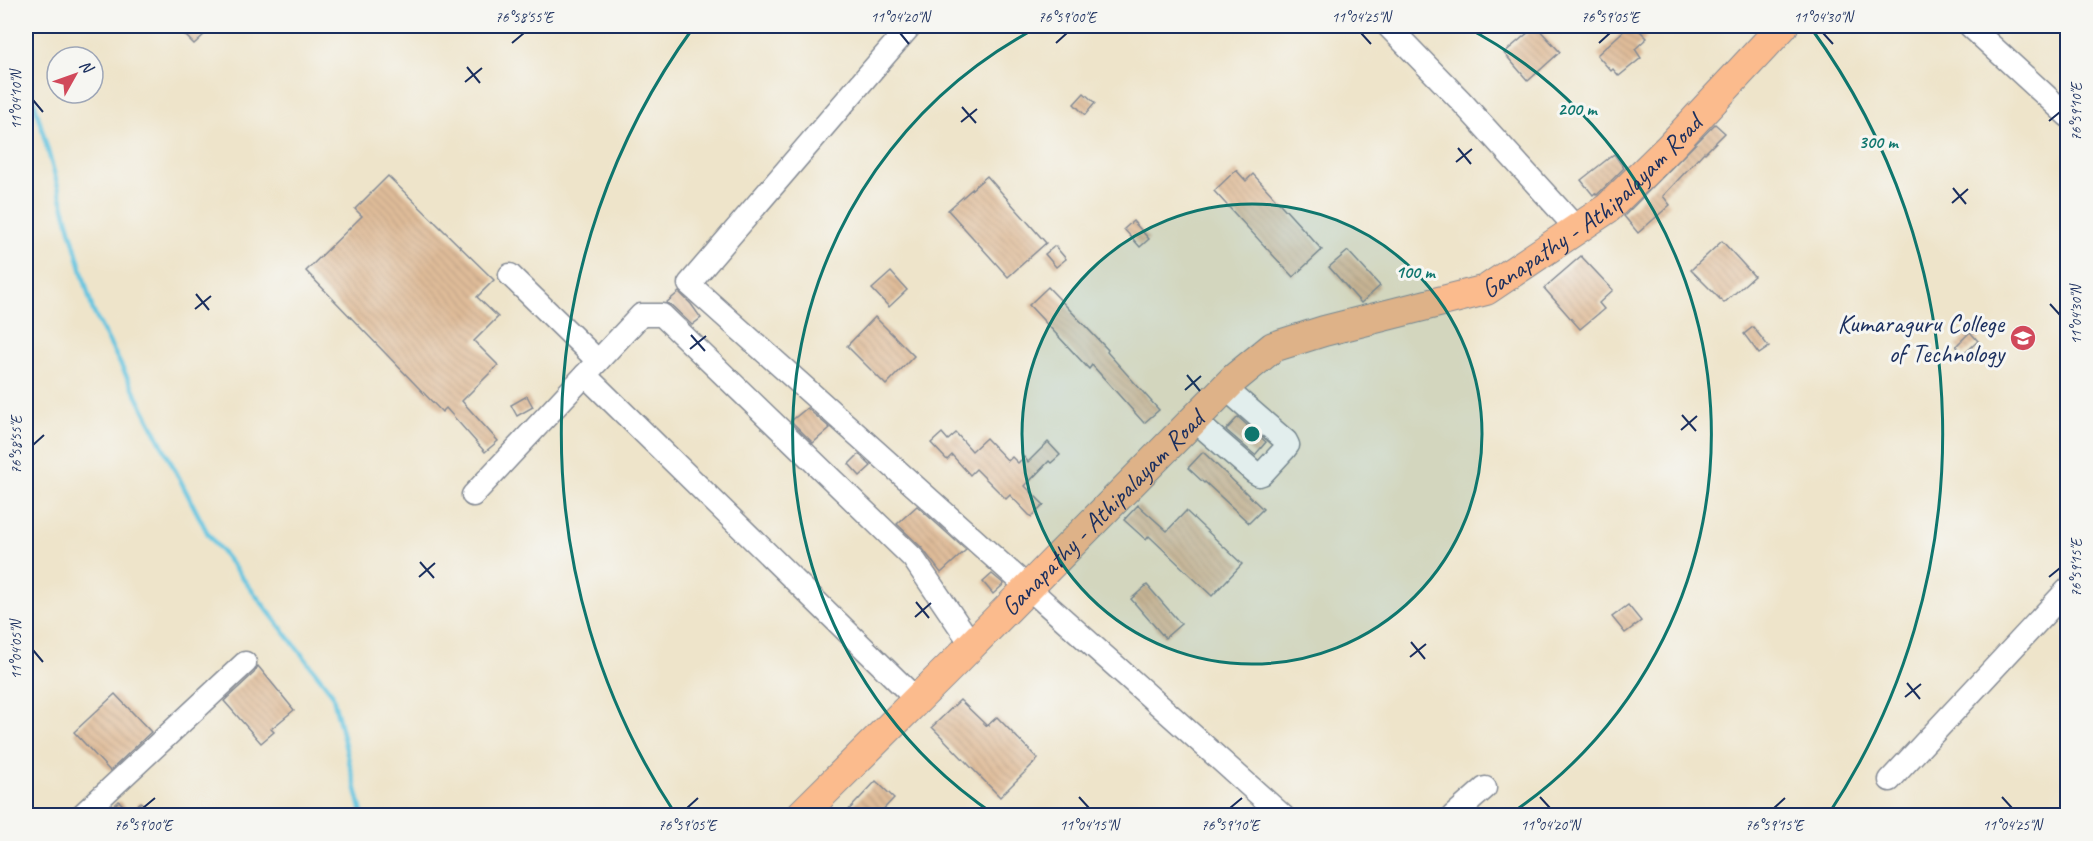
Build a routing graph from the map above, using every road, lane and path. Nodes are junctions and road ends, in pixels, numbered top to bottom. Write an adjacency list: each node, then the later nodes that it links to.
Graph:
1 (910, 26): 12 (street)
2 (1388, 26): 6 (street)
3 (1783, 26): 6 (main road, Ganapathy - Athipalayam Road)
4 (1970, 26): 5 (street)
5 (2067, 116)
6 (1578, 230): 9 (main road, Ganapathy - Athipalayam Road)
7 (510, 275): 8 (street)
8 (591, 368): 11 (street); 14 (street); 16 (street)
9 (1225, 388): 10 (main road, Ganapathy - Athipalayam Road); 10 (street)
10 (1194, 420): 12 (main road, Ganapathy - Athipalayam Road)
11 (473, 495)
12 (1029, 587): 14 (main road, Ganapathy - Athipalayam Road); 21 (street)
13 (2067, 589): 17 (street)
14 (972, 645): 16 (main road, Ganapathy - Athipalayam Road)
15 (245, 663): 19 (street)
16 (917, 699): 20 (main road, Ganapathy - Athipalayam Road)
17 (1890, 780)
18 (1485, 788): 22 (street)
19 (81, 816)
20 (800, 816)
21 (1283, 816)
22 (1453, 816)

